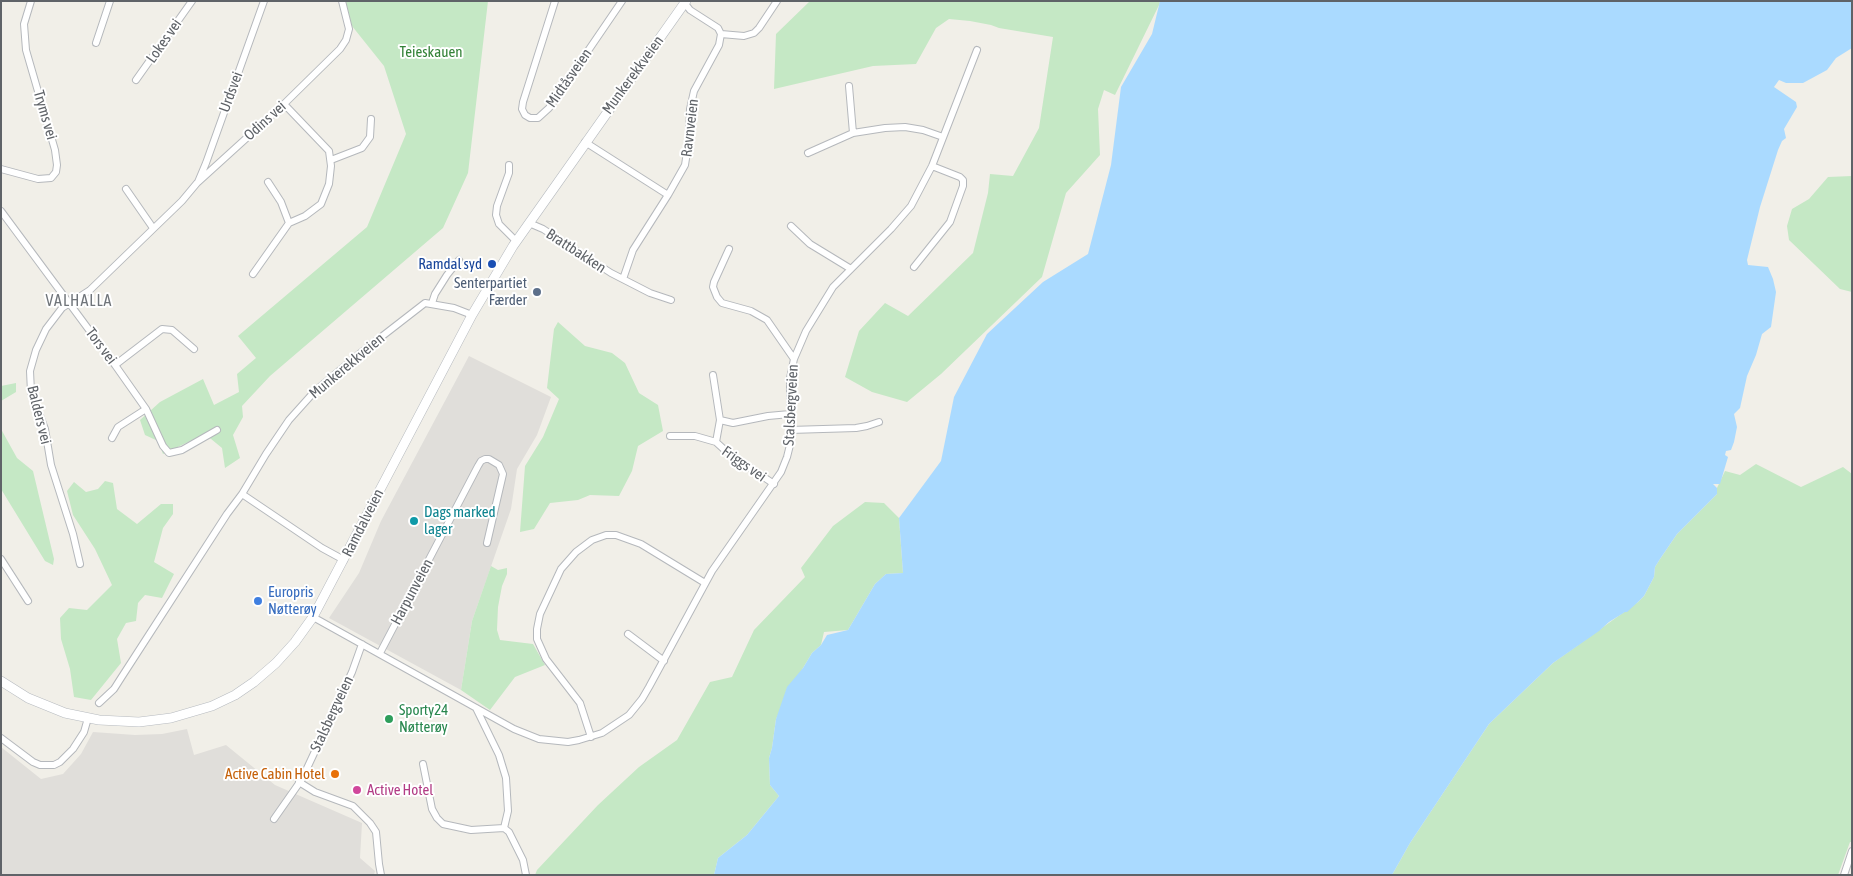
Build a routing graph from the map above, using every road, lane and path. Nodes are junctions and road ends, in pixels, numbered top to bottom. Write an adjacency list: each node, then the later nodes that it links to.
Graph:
1 (32, 1): 24 (street, Tryms vei)
2 (110, 1): 11 (street)
3 (192, 1): 13 (street, Lokes vei)
4 (342, 1): 15 (street, Odins vei)
5 (555, 1): 6 (street, Midtåsveien)
6 (622, 1)
7 (777, 1): 10 (street)
8 (263, 2): 26 (street, Urdsvei)
9 (684, 2): 10 (street); 19 (main road, Munkerekkveien)
10 (721, 34): 28 (street, Ravnveien)
11 (96, 43)
12 (977, 50): 18 (street)
13 (136, 80)
14 (849, 86): 17 (street)
15 (284, 104): 21 (street); 26 (street, Odins vei)
16 (371, 119): 21 (street)
17 (853, 133): 18 (street); 20 (street)
18 (943, 137): 23 (street)
19 (585, 142): 28 (street); 30 (main road, Munkerekkveien)
20 (808, 153)
21 (331, 160): 31 (street)
22 (509, 165): 34 (street)
23 (932, 166): 37 (street); 38 (street)
24 (1, 169)
25 (268, 182): 31 (street)
26 (197, 183): 33 (street, Odins vei)
27 (126, 189): 33 (street)
28 (668, 195): 40 (street, Ravnveien)
29 (2, 214): 43 (street, Tors vei)
30 (529, 222): 34 (main road, Ramdalveien); 40 (street, Brattbakken)
31 (289, 223): 39 (street)
32 (791, 226): 38 (street)
33 (153, 228): 43 (street, Odins vei)
34 (516, 241): 44 (main road, Ramdalveien)
35 (729, 249): 46 (street, Stalsbergveien)
36 (459, 260): 42 (street)
37 (914, 267)
38 (851, 269): 46 (street)
39 (253, 274)
40 (623, 279): 41 (street, Brattbakken)
41 (671, 300)
42 (432, 303): 44 (street); 59 (street, Munkerekkveien)
43 (69, 304): 47 (street, Tors vei); 63 (street, Balders vei)
44 (472, 315): 62 (main road, Ramdalveien)
45 (194, 349): 47 (street)
46 (794, 358): 50 (street, Stalsbergveien)
47 (115, 365): 49 (street, Tors vei)
48 (713, 375): 51 (street, Friggs vei)
49 (146, 409): 53 (street, Tors vei); 56 (street)
50 (790, 414): 51 (street, Friggs vei); 54 (street, Stalsbergveien)
51 (720, 420): 57 (street, Friggs vei)
52 (879, 422): 54 (street)
53 (217, 430)
54 (790, 430): 58 (street, Stalsbergveien)
55 (670, 436): 57 (street, Friggs vei)
56 (112, 438)
57 (716, 442): 58 (street, Friggs vei)
58 (774, 484): 64 (street, Stalsbergveien)
59 (242, 494): 62 (street); 72 (street, Munkerekkveien)
60 (487, 543): 69 (street, Harpunveien)
61 (1, 559): 65 (street)
62 (344, 560): 66 (main road, Ramdalveien)
63 (80, 564)
64 (705, 583): 70 (street, Stalsbergveien); 75 (street)
65 (28, 600)
66 (313, 617): 68 (street, Stalsbergveien); 74 (main road, Ramdalveien)
67 (628, 634): 70 (street)
68 (362, 644): 69 (street, Stalsbergveien); 78 (street, Stalsbergveien)
69 (380, 653): 73 (street, Stalsbergveien)
70 (664, 661): 75 (street, Stalsbergveien)
71 (1, 681): 74 (main road, Ramdalveien)
72 (99, 703)
73 (475, 708): 75 (street, Stalsbergveien); 80 (street)
74 (88, 718): 76 (street)
75 (591, 737)
76 (1, 738)
77 (423, 764): 80 (street)
78 (299, 782): 79 (street, Stalsbergveien); 82 (street)
79 (274, 818)
80 (504, 828): 83 (street)
81 (1852, 851): 84 (street)
82 (382, 875)
83 (526, 875)
84 (1844, 875)

